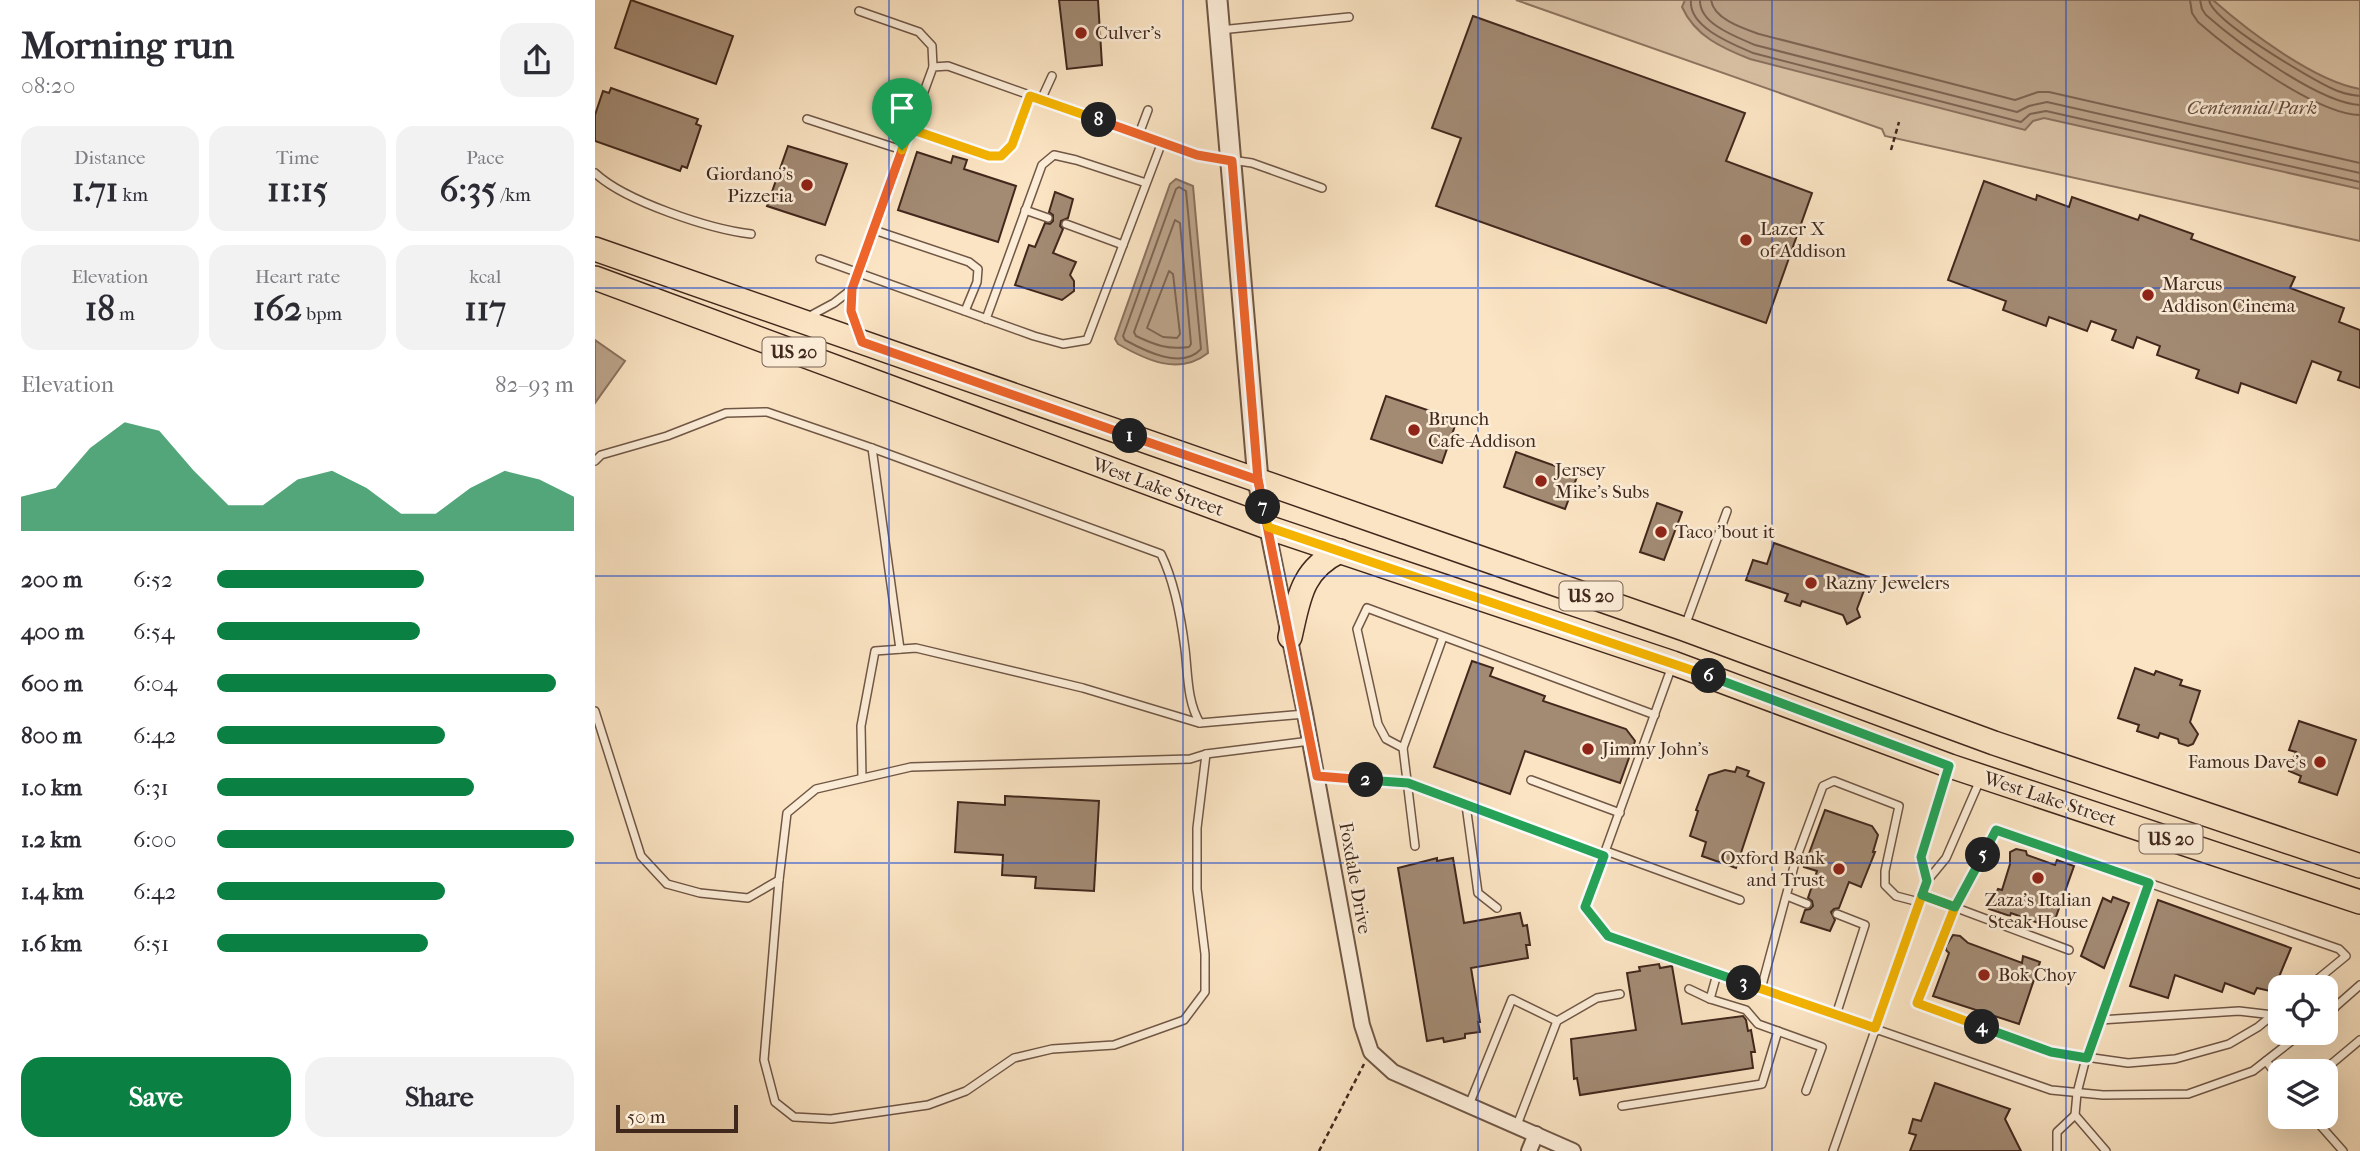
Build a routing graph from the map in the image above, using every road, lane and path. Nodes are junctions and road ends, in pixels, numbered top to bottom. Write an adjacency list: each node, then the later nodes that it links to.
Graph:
1 (1217, 0): 4 (street)
2 (859, 11): 5 (lane)
3 (1349, 17): 4 (lane)
4 (1220, 30): 17 (street)
5 (933, 67): 7 (lane); 12 (lane)
6 (1052, 76): 8 (lane)
7 (1030, 96): 8 (lane); 12 (lane)
8 (1041, 100): 13 (lane)
9 (1148, 110): 13 (lane)
10 (807, 119): 15 (lane)
11 (1899, 122): 16 (path)
12 (910, 129): 15 (lane)
13 (1139, 134): 14 (lane)
14 (1162, 142): 17 (lane); 19 (lane)
15 (902, 150): 24 (lane)
16 (1891, 150)
17 (1232, 161): 20 (lane); 38 (street)
18 (595, 173): 25 (lane)
19 (1146, 183): 21 (lane); 26 (lane)
20 (1322, 188)
21 (1025, 210): 22 (lane); 33 (lane)
22 (1048, 218)
23 (1066, 224): 26 (lane)
24 (873, 230): 29 (lane); 32 (lane)
25 (751, 234)
26 (1123, 245): 33 (lane)
27 (595, 248): 34 (main road, West Lake Street / US 20)
28 (820, 259): 29 (lane)
29 (858, 273): 31 (lane); 32 (lane)
30 (595, 278): 40 (main road, West Lake Street / US 20)
31 (852, 289): 34 (lane); 35 (lane)
32 (965, 311): 33 (lane)
33 (986, 319)
34 (800, 321): 35 (main road, West Lake Street / US 20)
35 (862, 342): 38 (main road, West Lake Street / US 20)
36 (872, 448): 37 (lane); 45 (lane); 50 (lane)
37 (595, 461)
38 (1258, 480): 40 (street); 42 (main road, West Lake Street / US 20)
39 (1727, 511): 42 (lane)
40 (1268, 527): 41 (main road, West Lake Street / US 20); 44 (street, Foxdale Drive)
41 (1340, 551): 44 (main road); 46 (main road, West Lake Street / US 20)
42 (1684, 629): 64 (main road, West Lake Street / US 20)
43 (1443, 636): 49 (lane); 52 (lane); 52 (lane)
44 (1290, 637): 48 (street, Foxdale Drive)
45 (900, 649): 50 (lane); 57 (lane)
46 (1673, 663): 49 (lane); 54 (main road, West Lake Street / US 20)
47 (595, 711): 65 (lane)
48 (1305, 713): 50 (lane); 51 (street, Foxdale Drive)
49 (1655, 715): 61 (lane)
50 (1200, 723)
51 (1310, 741): 53 (lane); 55 (street, Foxdale Drive)
52 (1403, 748): 59 (lane)
53 (1206, 754): 57 (lane); 65 (lane)
54 (1949, 766): 56 (main road, West Lake Street / US 20); 66 (lane)
55 (1317, 776): 59 (lane); 94 (street, Foxdale Drive)
56 (1982, 776): 66 (lane); 71 (main road, West Lake Street / US 20)
57 (862, 778): 65 (lane)
58 (1531, 780): 61 (lane)
59 (1408, 783): 60 (lane); 62 (lane)
60 (1467, 805): 63 (lane); 74 (lane)
61 (1620, 813): 63 (lane)
62 (1415, 846)
63 (1605, 854): 70 (lane); 77 (lane)
64 (2360, 866)
65 (779, 880)
66 (1927, 881): 69 (lane)
67 (2149, 883): 73 (lane); 78 (lane); 88 (lane)
68 (1787, 896): 69 (lane); 72 (lane); 81 (lane)
69 (1921, 899): 73 (lane); 90 (lane)
70 (1740, 900)
71 (2360, 902)
72 (1807, 904)
73 (1955, 907): 76 (lane); 95 (lane)
74 (1497, 908)
75 (1837, 914): 86 (lane)
76 (2069, 950)
77 (1717, 974): 81 (lane); 83 (lane)
78 (2327, 975)
79 (2360, 985): 84 (lane)
80 (1689, 989): 83 (lane)
81 (1761, 989): 86 (lane)
82 (1621, 994): 89 (lane)
83 (1710, 999): 91 (lane)
84 (2338, 1005)
85 (2268, 1014): 88 (lane)
86 (1836, 1015): 90 (lane)
87 (2268, 1019): 95 (lane)
88 (2100, 1020): 95 (lane)
89 (1557, 1021): 101 (lane); 104 (lane)
90 (1875, 1028): 100 (lane); 110 (lane)
91 (1778, 1031): 99 (lane); 102 (lane)
92 (2360, 1040): 96 (lane)
93 (2286, 1045): 97 (lane)
94 (1371, 1052): 101 (street); 107 (path)
95 (2087, 1058): 100 (lane)
96 (2337, 1059)
97 (2266, 1061): 98 (lane); 100 (lane)
98 (2268, 1064)
99 (1806, 1091)
100 (2077, 1093): 103 (lane)
101 (1469, 1105): 104 (street)
102 (1622, 1106)
103 (2075, 1115): 111 (lane); 112 (lane)
104 (1517, 1125): 106 (street)
105 (2324, 1129): 113 (lane)
106 (1536, 1134): 108 (street); 109 (street)
107 (1319, 1151)
108 (1529, 1151)
109 (1573, 1151)
110 (1833, 1151)
111 (2057, 1151)
112 (2106, 1151)
113 (2343, 1151)

